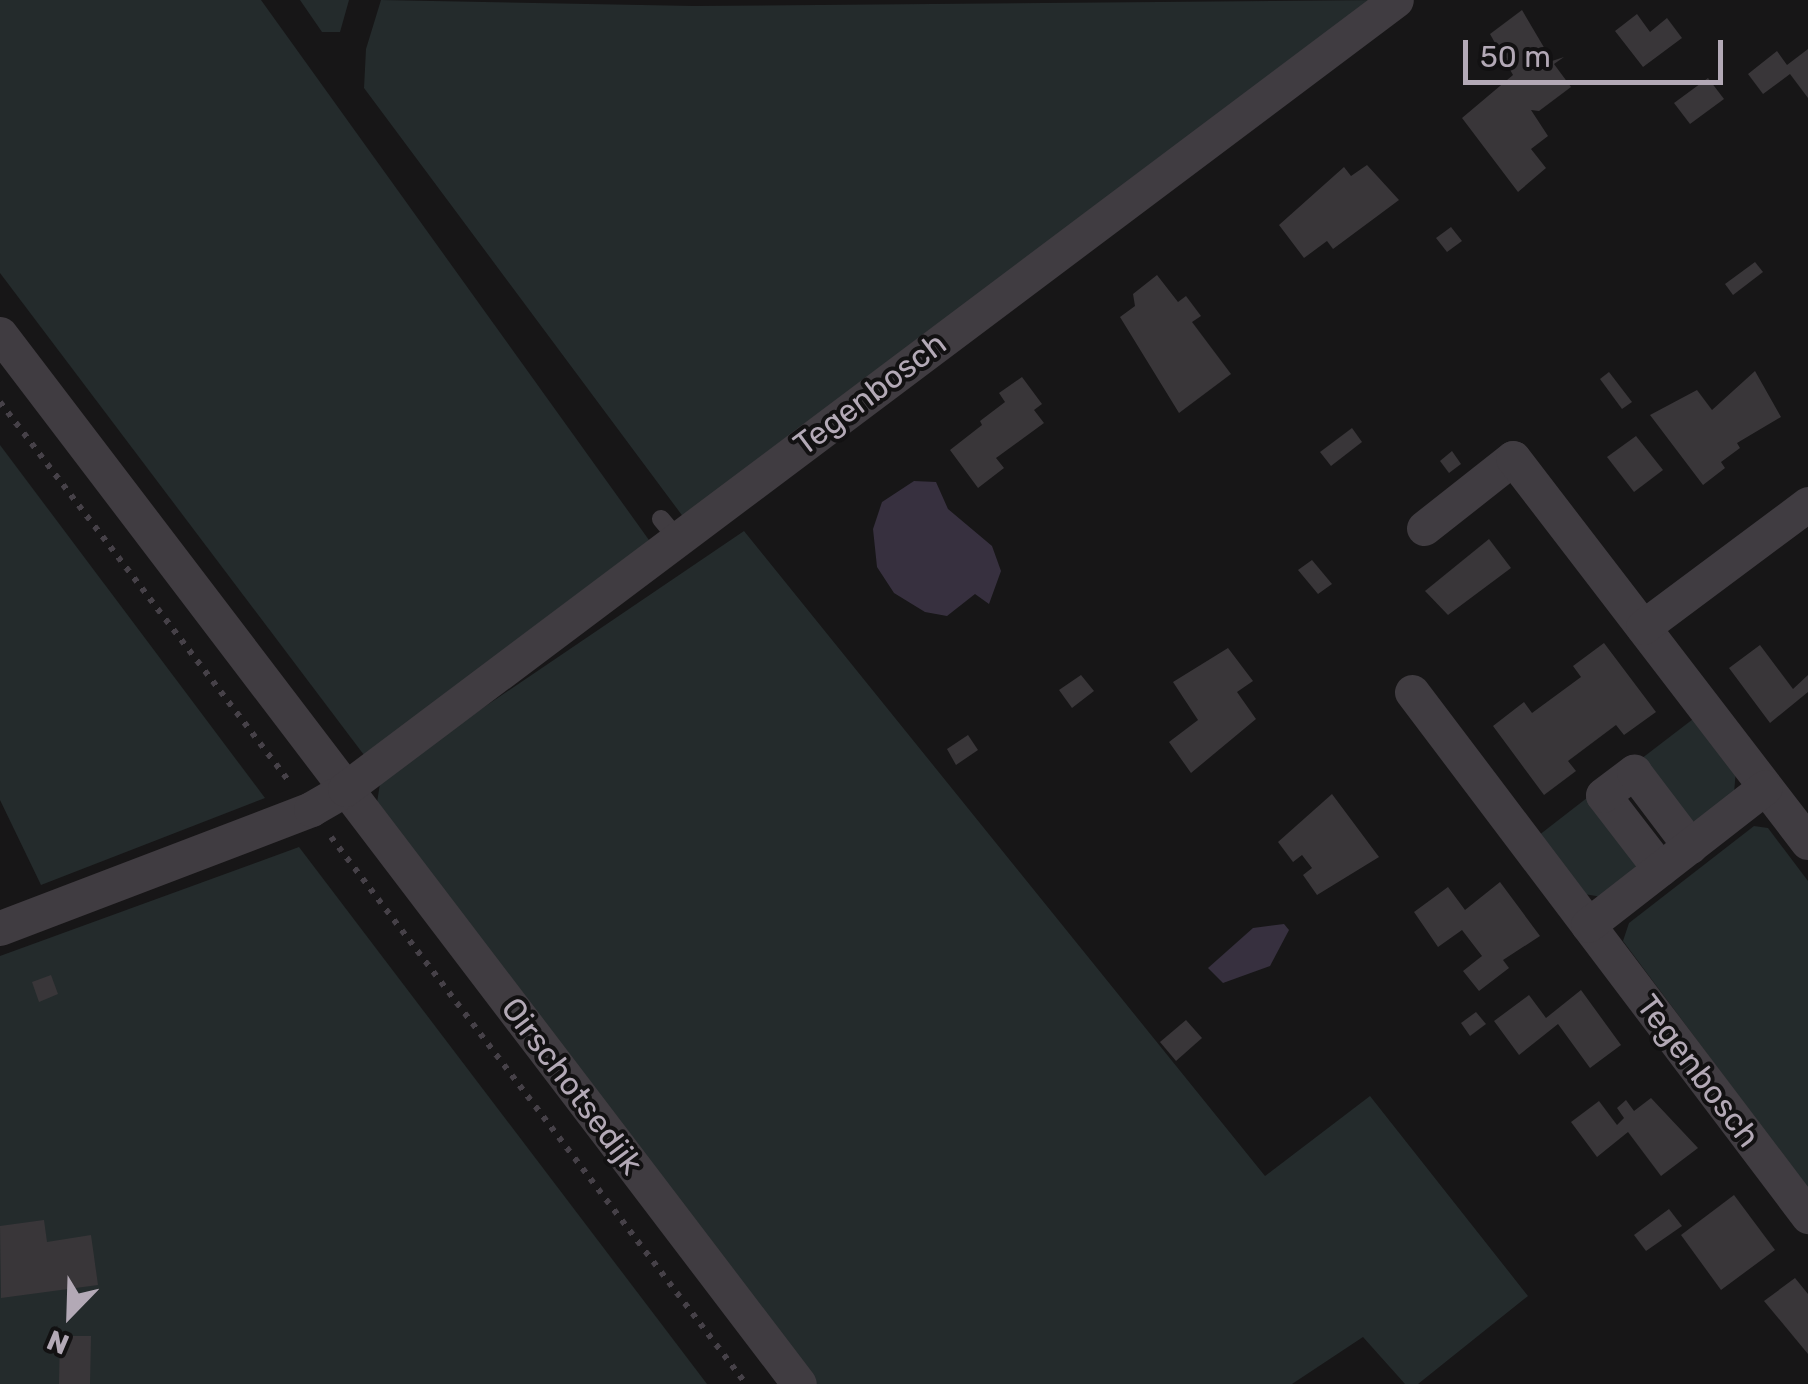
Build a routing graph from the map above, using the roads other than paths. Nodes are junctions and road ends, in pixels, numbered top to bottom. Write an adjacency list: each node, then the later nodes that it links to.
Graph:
1 (1396, 0): 8 (street, Tegenbosch)
2 (0, 334): 8 (street, Oirschotsedijk)
3 (1808, 504): 5 (street)
4 (1424, 528): 5 (street)
5 (1643, 628): 7 (street)
6 (1412, 692): 12 (street, Tegenbosch)
7 (1766, 787): 9 (street); 10 (street)
8 (345, 789): 13 (street); 15 (street, Oirschotsedijk)
9 (1808, 842)
10 (1690, 846): 11 (street); 11 (street)
11 (1660, 870): 12 (street)
12 (1588, 925): 14 (street, Tegenbosch)
13 (0, 928)
14 (1808, 1216)
15 (799, 1384)

